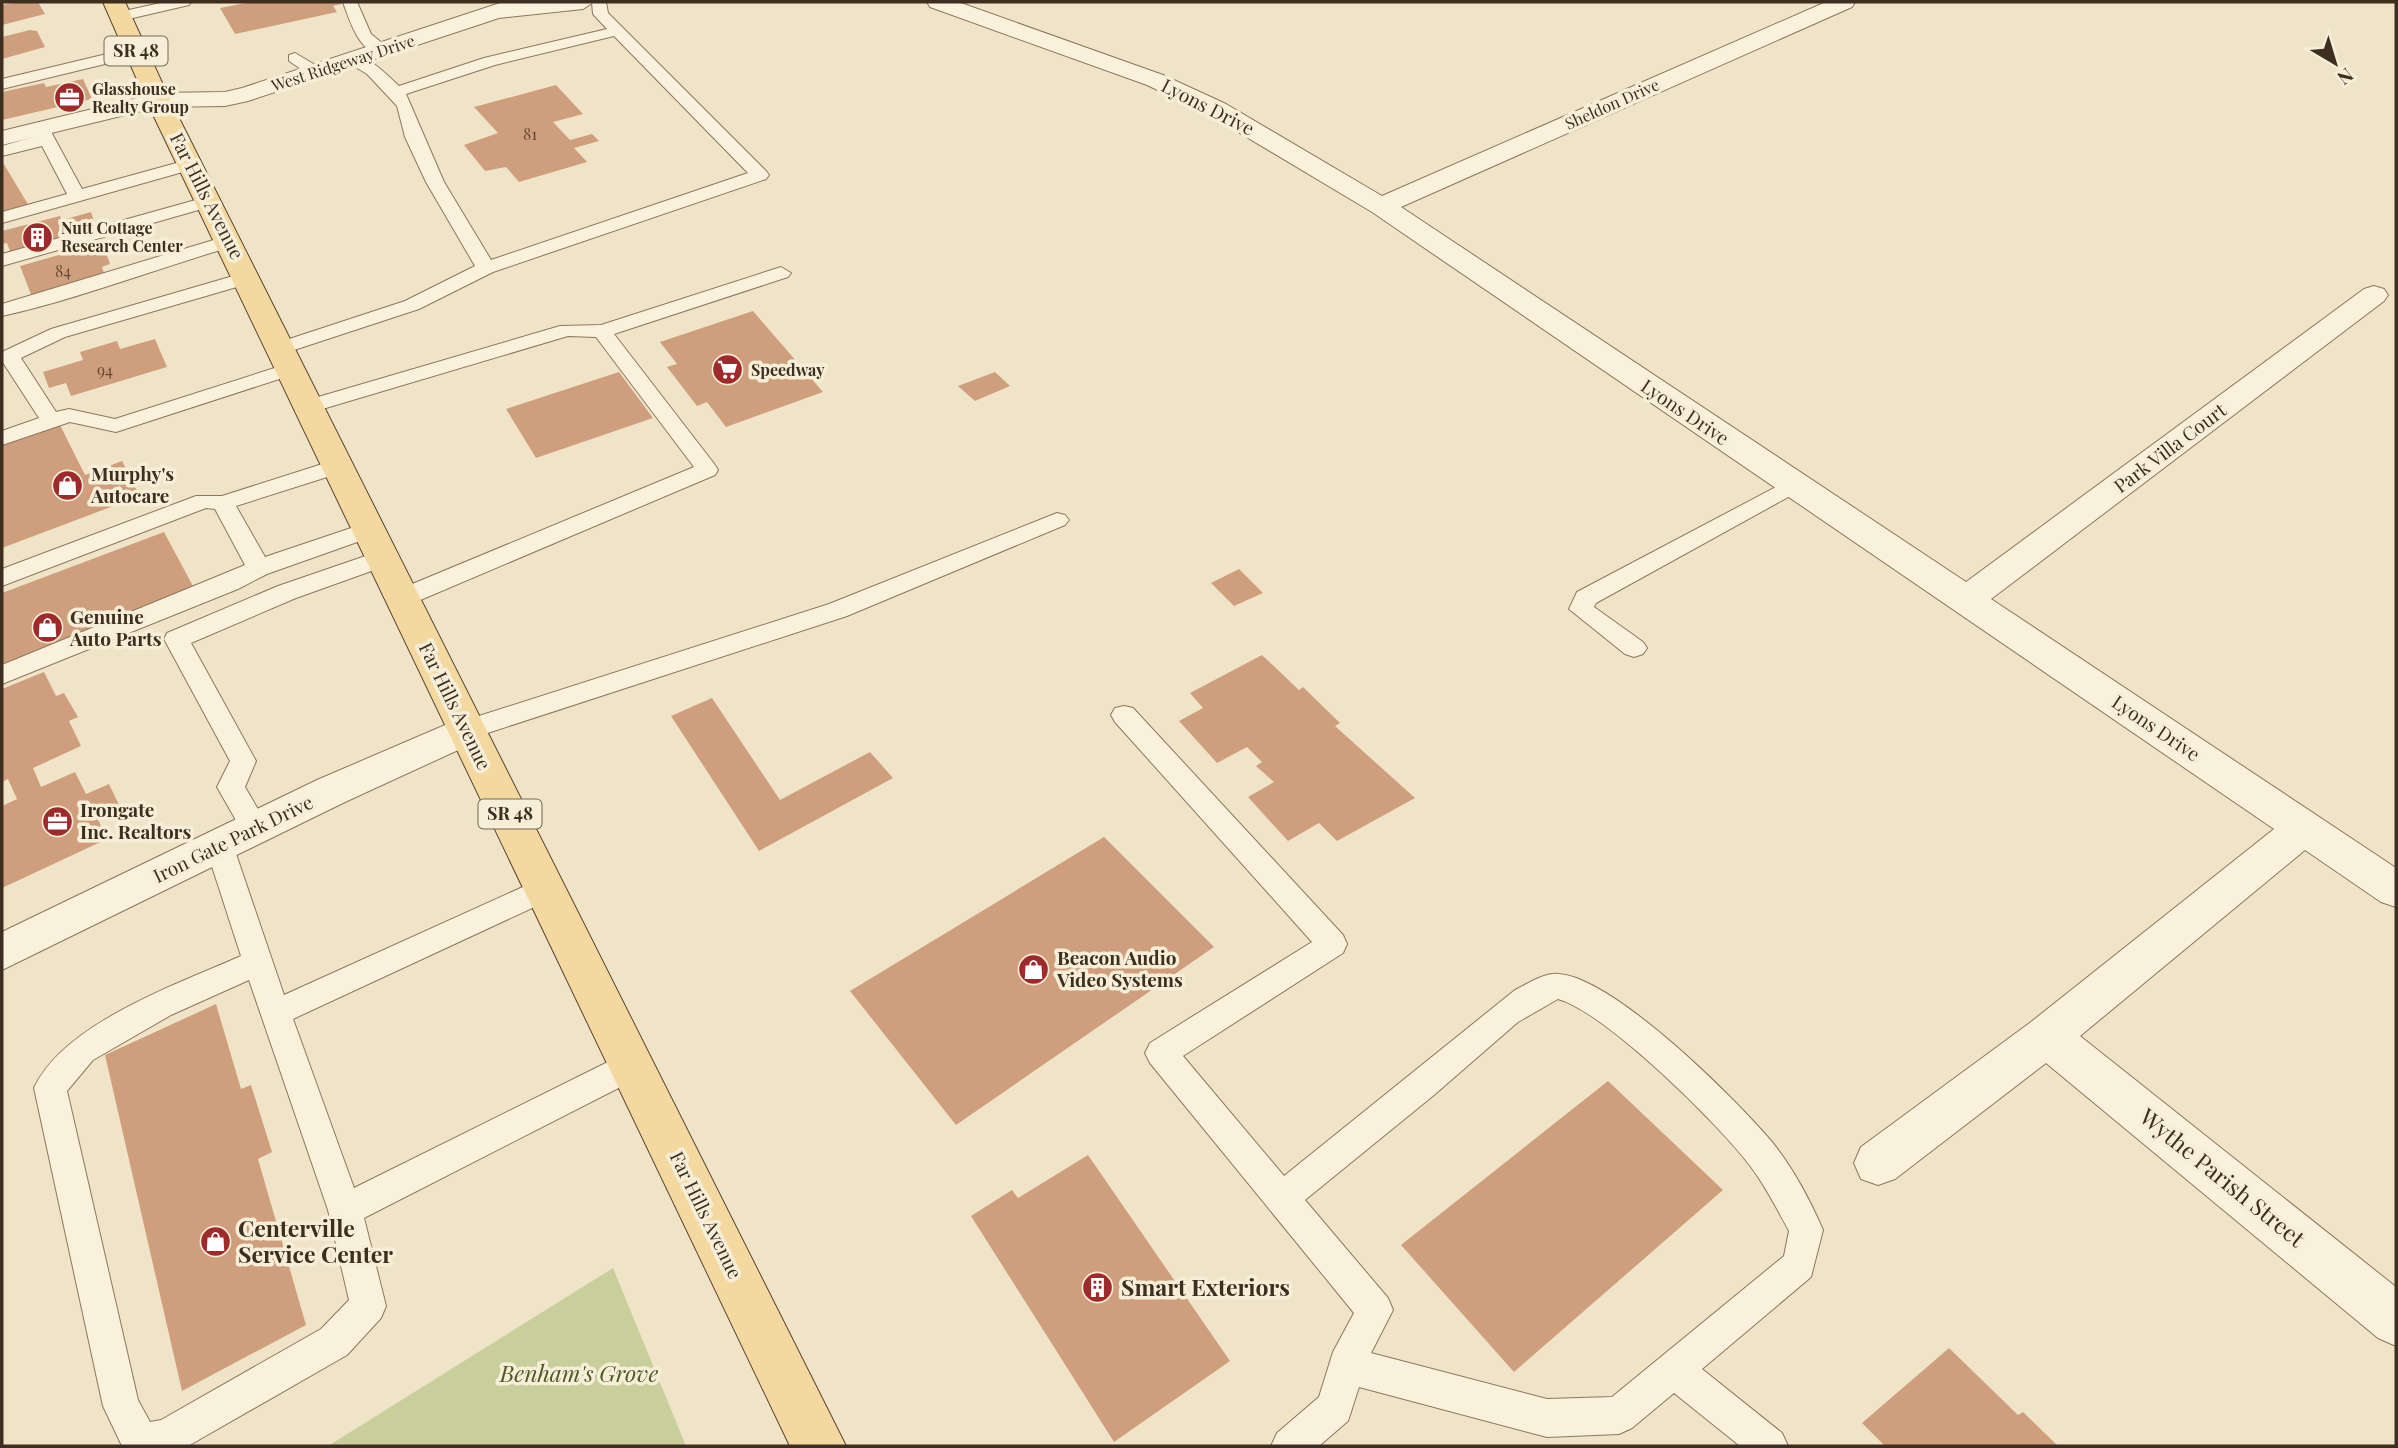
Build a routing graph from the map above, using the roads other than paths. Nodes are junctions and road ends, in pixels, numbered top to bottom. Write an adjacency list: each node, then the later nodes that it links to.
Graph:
1 (184, 2): 8 (lane)
2 (350, 2): 11 (lane)
3 (524, 2): 9 (street, West Ridgeway Drive)
4 (583, 2): 9 (street)
5 (599, 2): 10 (lane)
6 (938, 2): 26 (street, Lyons Drive)
7 (1844, 2): 26 (street, Sheldon Drive)
8 (117, 9): 12 (main road, Far Hills Avenue / SR 48)
9 (499, 11): 11 (street, West Ridgeway Drive)
10 (618, 31): 17 (lane); 23 (lane)
11 (381, 50): 14 (street, West Ridgeway Drive)
12 (136, 52): 16 (lane); 18 (main road, Far Hills Avenue / SR 48)
13 (295, 58): 15 (lane)
14 (353, 60): 15 (street, West Ridgeway Drive); 17 (lane)
15 (316, 72): 18 (street, West Ridgeway Drive)
16 (2, 83)
17 (396, 92): 30 (lane)
18 (158, 100): 19 (street, West Ridgeway Drive); 22 (main road, Far Hills Avenue / SR 48)
19 (44, 133): 20 (street, West Ridgeway Drive); 21 (lane); 24 (lane)
20 (2, 138)
21 (2, 151)
22 (191, 164): 24 (lane); 25 (main road, Far Hills Avenue / SR 48)
23 (760, 175): 30 (lane)
24 (77, 196): 27 (lane)
25 (210, 201): 28 (main road, Far Hills Avenue / SR 48); 29 (lane)
26 (1381, 206): 41 (street, Lyons Drive)
27 (2, 218)
28 (230, 241): 32 (main road, Far Hills Avenue / SR 48); 34 (lane)
29 (2, 260)
30 (486, 268): 36 (lane)
31 (781, 273): 35 (lane)
32 (247, 278): 36 (main road, Far Hills Avenue / SR 48); 38 (lane)
33 (2374, 295): 48 (street, Park Villa Court)
34 (2, 310)
35 (602, 331): 37 (lane); 47 (lane)
36 (286, 358): 37 (main road, Far Hills Avenue / SR 48); 38 (lane)
37 (309, 407): 40 (main road, Far Hills Avenue / SR 48)
38 (51, 421): 39 (lane)
39 (2, 438)
40 (338, 466): 42 (lane); 44 (main road, Far Hills Avenue / SR 48)
41 (1793, 485): 48 (street, Lyons Drive); 49 (lane)
42 (223, 503): 45 (lane); 46 (lane)
43 (1057, 520): 52 (lane)
44 (376, 544): 45 (lane); 47 (main road, Far Hills Avenue / SR 48); 53 (lane)
45 (259, 568): 50 (lane)
46 (2, 578)
47 (402, 598): 52 (main road, Far Hills Avenue / SR 48)
48 (1966, 600): 54 (street, Lyons Drive)
49 (1634, 648)
50 (2, 675)
51 (1124, 715): 64 (lane)
52 (466, 730): 53 (street, Iron Gate Park Drive); 56 (main road, Far Hills Avenue / SR 48)
53 (256, 828): 55 (street, Iron Gate Park Drive)
54 (2304, 828): 57 (street, Lyons Drive); 61 (street)
55 (219, 845): 58 (street, Iron Gate Park Drive); 59 (lane)
56 (546, 889): 60 (lane); 62 (main road, Far Hills Avenue / SR 48)
57 (2396, 890)
58 (2, 952)
59 (258, 962): 60 (lane); 65 (lane)
60 (275, 1013): 65 (lane)
61 (2047, 1036): 63 (street); 66 (street, Wythe Parish Street)
62 (633, 1065): 65 (lane); 69 (main road, Far Hills Avenue / SR 48)
63 (1878, 1163)
64 (1282, 1198): 67 (lane); 68 (lane)
65 (345, 1210)
66 (2396, 1320)
67 (1346, 1365): 68 (lane); 70 (lane)
68 (1673, 1369): 71 (lane)
69 (819, 1446)
70 (1290, 1446)
71 (1769, 1446)

